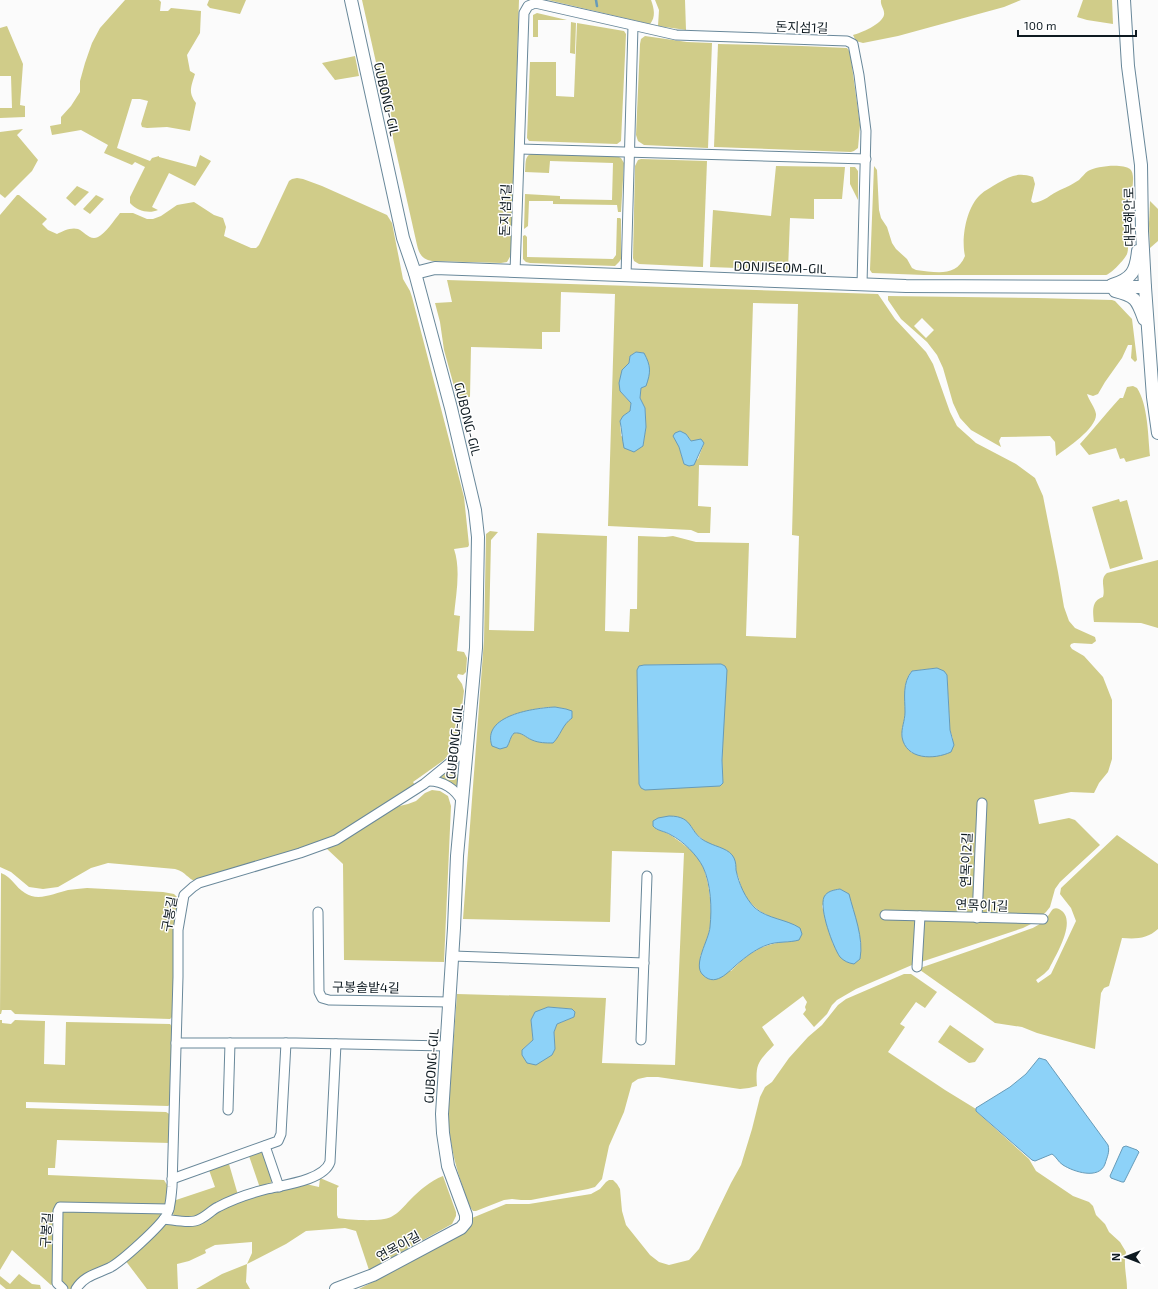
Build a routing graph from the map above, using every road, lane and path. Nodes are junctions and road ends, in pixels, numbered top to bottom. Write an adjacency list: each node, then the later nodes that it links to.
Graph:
1 (350, 0): 14 (street, GUBONG-GIL)
2 (358, 0): 14 (street, GUBONG-GIL)
3 (1119, 0): 8 (street)
4 (1124, 0): 7 (street, 대부해안로)
5 (1129, 0): 7 (street)
6 (633, 26): 9 (street, 돈지섬1길); 10 (street); 11 (street, 돈지섬1길)
7 (1127, 51): 8 (street, 대부해안로)
8 (1128, 66): 12 (street, 대부해안로)
9 (520, 148): 10 (street); 13 (street, 돈지섬1길)
10 (629, 152): 11 (street); 15 (street)
11 (866, 160): 16 (street, 돈지섬1길)
12 (1142, 190): 17 (street); 18 (street, 대부해안로)
13 (515, 272): 14 (street, DONJISEOM-GIL); 15 (street, DONJISEOM-GIL)
14 (415, 273): 21 (street, GUBONG-GIL)
15 (626, 276): 16 (street, DONJISEOM-GIL)
16 (862, 284): 17 (street, DONJISEOM-GIL)
17 (1105, 287): 18 (street, DONJISEOM-GIL); 19 (street)
18 (1145, 287): 19 (street, 대부해안로)
19 (1149, 339): 20 (street, 대부해안로)
20 (1158, 433)
21 (468, 743): 22 (street, 구봉길); 23 (street, GUBONG-GIL)
22 (429, 781): 23 (street); 36 (street, 구봉길)
23 (462, 802): 31 (street, GUBONG-GIL)
24 (982, 803): 29 (street, 연목이2길)
25 (647, 876): 32 (street)
26 (318, 912): 34 (street, 구봉솔밭4길)
27 (885, 915): 28 (street, 연목이1길)
28 (920, 916): 29 (street, 연목이1길); 33 (street)
29 (977, 918): 30 (street, 연목이1길)
30 (1043, 919)
31 (453, 956): 32 (street); 34 (street, GUBONG-GIL)
32 (644, 962): 35 (street)
33 (917, 967)
34 (450, 1002): 40 (street, GUBONG-GIL)
35 (641, 1040)
36 (176, 1043): 37 (street); 43 (street, 구봉길)
37 (230, 1043): 38 (street); 41 (street)
38 (286, 1043): 39 (street); 42 (street)
39 (336, 1044): 40 (street); 44 (street)
40 (447, 1046): 46 (street, GUBONG-GIL)
41 (228, 1110)
42 (265, 1146): 43 (street); 44 (street)
43 (172, 1179): 45 (street, 구봉길)
44 (279, 1187): 47 (street)
45 (169, 1209): 47 (street, 구봉길); 48 (street, 구봉길)
46 (466, 1218): 50 (street, 연목이길)
47 (164, 1219): 49 (street, 구봉길)
48 (63, 1289)
49 (76, 1289)
50 (336, 1289)

